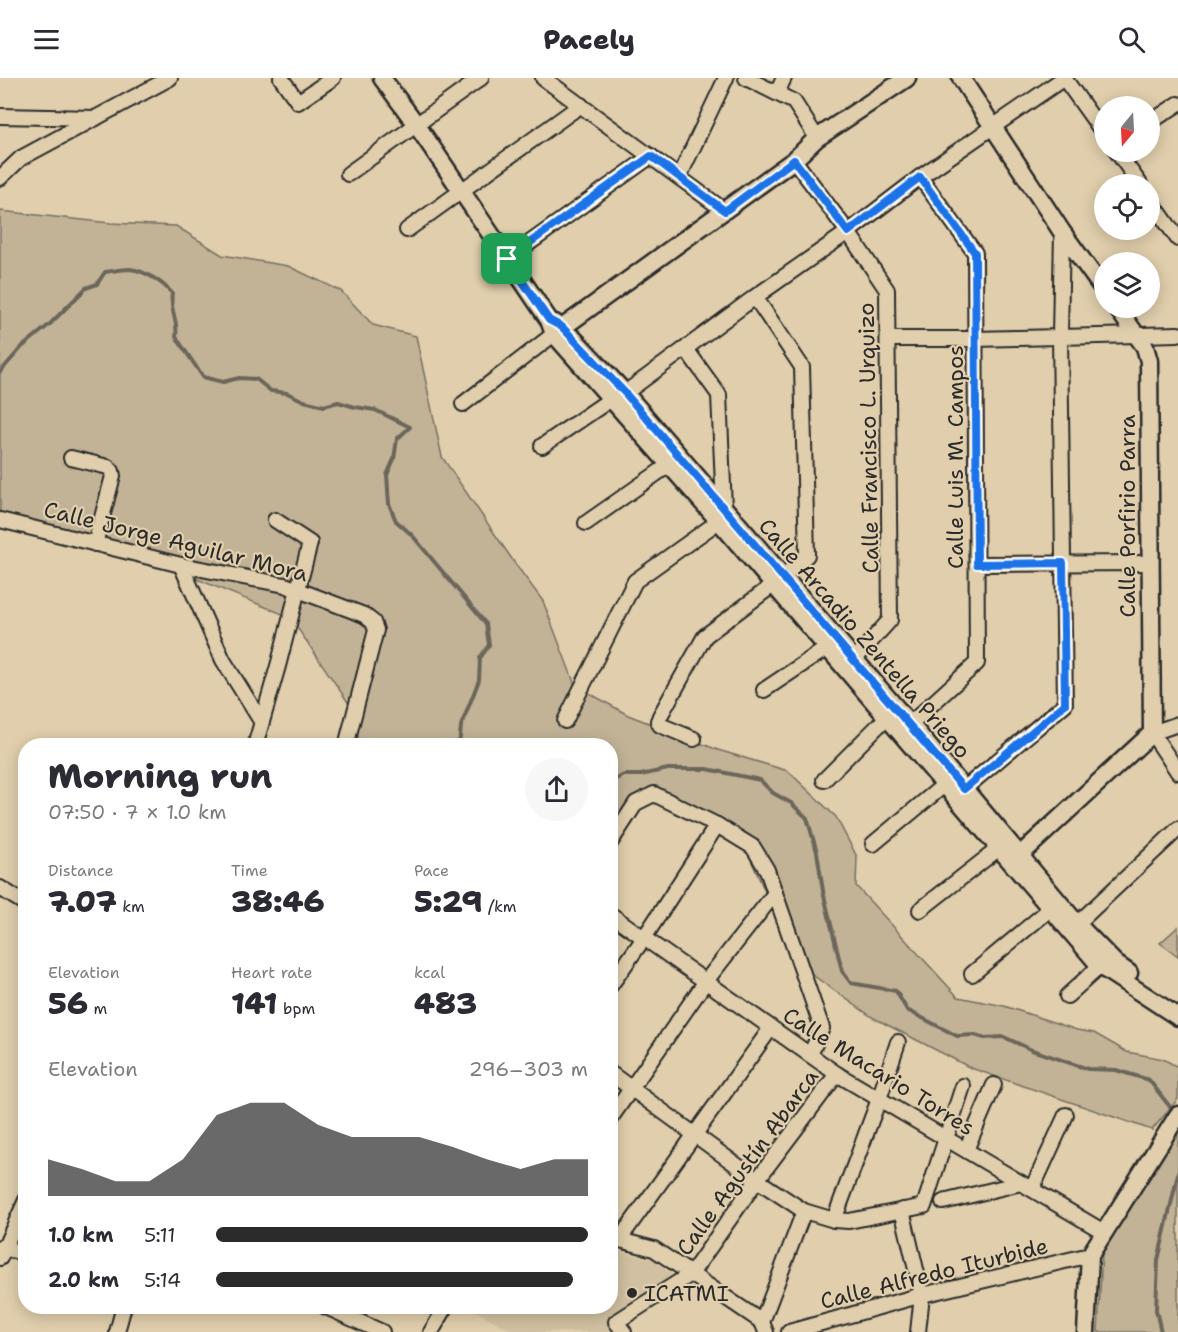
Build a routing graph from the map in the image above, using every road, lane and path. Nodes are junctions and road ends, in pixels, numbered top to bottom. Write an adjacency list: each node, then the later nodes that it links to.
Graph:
1 (170, 78): 18 (street)
2 (281, 78): 3 (street)
3 (333, 78)
4 (382, 78): 20 (street, Calle Arcadio Zentella Priego)
5 (481, 78): 20 (street)
6 (543, 78): 15 (street)
7 (726, 78): 26 (street)
8 (746, 78): 13 (street)
9 (784, 78): 13 (street)
10 (907, 78): 22 (street)
11 (961, 78): 21 (street)
12 (1064, 78): 19 (street); 21 (street)
13 (777, 93): 22 (street)
14 (1178, 104): 17 (street)
15 (581, 105): 23 (street); 29 (street)
16 (0, 116): 18 (street)
17 (1160, 116)
18 (98, 118): 28 (street)
19 (1094, 120)
20 (416, 124): 25 (street); 29 (street, Calle Arcadio Zentella Priego)
21 (993, 126): 27 (street); 33 (street)
22 (817, 138): 24 (street)
23 (651, 156): 26 (street); 36 (street)
24 (794, 160): 30 (street); 34 (street, Calle Francisco L. Urquizo)
25 (348, 174)
26 (679, 177): 30 (street)
27 (920, 177): 34 (street); 45 (street, Calle Luis M. Campos)
28 (0, 178)
29 (460, 189): 32 (street); 36 (street, Calle Arcadio Zentella Priego)
30 (725, 211): 40 (street)
31 (1160, 214): 35 (street)
32 (407, 230)
33 (1062, 231): 37 (street); 43 (street)
34 (848, 232): 38 (street); 44 (street, Calle Francisco L. Urquizo)
35 (1178, 239)
36 (507, 259): 40 (street, Calle Arcadio Zentella Priego)
37 (1094, 276)
38 (755, 297): 46 (street); 61 (street)
39 (1124, 318): 41 (street, Calle Porfirio Parra)
40 (555, 327): 47 (street, Calle Arcadio Zentella Priego); 48 (street)
41 (1135, 333): 42 (street); 43 (street); 58 (street, Calle Porfirio Parra)
42 (1178, 334)
43 (1060, 336): 45 (street); 57 (street)
44 (889, 339): 45 (street); 64 (street, Calle Francisco L. Urquizo)
45 (975, 339): 59 (street, Calle Luis M. Campos)
46 (686, 349): 47 (street); 52 (street)
47 (618, 396): 49 (street); 51 (street, Calle Arcadio Zentella Priego)
48 (463, 404)
49 (543, 446)
50 (71, 458): 56 (street)
51 (674, 461): 52 (street, Calle Arcadio Zentella Priego); 55 (street)
52 (721, 514): 61 (street, Calle Arcadio Zentella Priego); 68 (street)
53 (0, 520): 56 (street, Calle Jorge Aguilar Mora)
54 (274, 520): 62 (street)
55 (586, 523)
56 (95, 544): 60 (street, Calle Jorge Aguilar Mora)
57 (1063, 563): 58 (street); 59 (street); 77 (street)
58 (1150, 563): 71 (street, Calle Porfirio Parra)
59 (977, 564): 69 (street, Calle Luis M. Campos)
60 (181, 566): 62 (street, Calle Jorge Aguilar Mora); 67 (street)
61 (778, 581): 63 (street, Calle Arcadio Zentella Priego); 64 (street, Calle Arcadio Zentella Priego); 74 (street)
62 (298, 591): 67 (street); 73 (street, Calle Jorge Aguilar Mora)
63 (827, 648): 65 (street); 66 (street, Calle Arcadio Zentella Priego)
64 (854, 660): 69 (street, Calle Arcadio Zentella Priego)
65 (764, 690)
66 (886, 718): 76 (street); 77 (street, Calle Arcadio Zentella Priego)
67 (261, 721): 72 (street)
68 (565, 721)
69 (910, 724): 77 (street, Calle Arcadio Zentella Priego)
70 (1178, 724): 71 (street)
71 (1152, 733): 75 (street); 83 (street)
72 (257, 738)
73 (348, 738)
74 (694, 739)
75 (1178, 772)
76 (824, 780)
77 (954, 790): 81 (street); 82 (street, Calle Arcadio Zentella Priego); 83 (street, Calle Arcadio Zentella Priego)
78 (717, 825): 80 (street); 85 (street); 91 (street)
79 (1178, 829): 90 (street)
80 (618, 831)
81 (873, 844)
82 (998, 849): 87 (street, Calle Arcadio Zentella Priego); 88 (street)
83 (1020, 855): 90 (street, Calle Arcadio Zentella Priego)
84 (0, 888): 86 (street)
85 (775, 893): 95 (street); 101 (street)
86 (18, 899)
87 (1050, 909): 92 (street, Calle Arcadio Zentella Priego); 93 (street)
88 (920, 910)
89 (618, 920): 91 (street, Calle Macario Torres)
90 (1077, 924): 97 (street, Calle Arcadio Zentella Priego)
91 (644, 938): 94 (street); 95 (street, Calle Macario Torres)
92 (1100, 966): 96 (street); 98 (street, Calle Arcadio Zentella Priego)
93 (972, 974)
94 (618, 975)
95 (706, 981): 99 (street, Calle Macario Torres); 106 (street)
96 (1067, 996)
97 (1178, 1004)
98 (1178, 1017)
99 (771, 1028): 101 (street, Calle Macario Torres); 111 (street)
100 (898, 1042): 107 (street)
101 (810, 1055): 102 (street, Calle Macario Torres)
102 (837, 1074): 107 (street, Calle Macario Torres); 114 (street, Calle Agustín Abarca)
103 (618, 1078): 106 (street)
104 (994, 1085): 113 (street)
105 (963, 1086): 112 (street)
106 (632, 1088): 108 (street); 111 (street)
107 (879, 1099): 112 (street, Calle Macario Torres); 120 (street)
108 (618, 1108)
109 (1066, 1115): 115 (street)
110 (1175, 1119): 121 (street)
111 (694, 1134): 114 (street); 122 (street)
112 (945, 1138): 113 (street, Calle Macario Torres); 117 (street)
113 (966, 1150): 115 (street, Calle Macario Torres)
114 (758, 1180): 118 (street); 127 (street, Calle Agustín Abarca)
115 (1027, 1186): 116 (street); 121 (street, Calle Macario Torres)
116 (943, 1202)
117 (902, 1210): 120 (street); 128 (street)
118 (804, 1211): 120 (street); 132 (street)
119 (18, 1216): 124 (street)
120 (834, 1220)
121 (1104, 1232): 126 (street)
122 (618, 1235)
123 (618, 1240): 127 (street)
124 (1, 1251): 125 (street)
125 (18, 1253)
126 (1090, 1255): 128 (street, Calle Alfredo Iturbide); 139 (street)
127 (691, 1274): 132 (street); 136 (street)
128 (922, 1295): 137 (street, Calle Alfredo Iturbide); 138 (street)
129 (122, 1314): 133 (street)
130 (342, 1314): 134 (street)
131 (442, 1314): 135 (street)
132 (764, 1327)
133 (117, 1332)
134 (382, 1332)
135 (431, 1332)
136 (624, 1332)
137 (789, 1332)
138 (918, 1332)
139 (1086, 1332)

